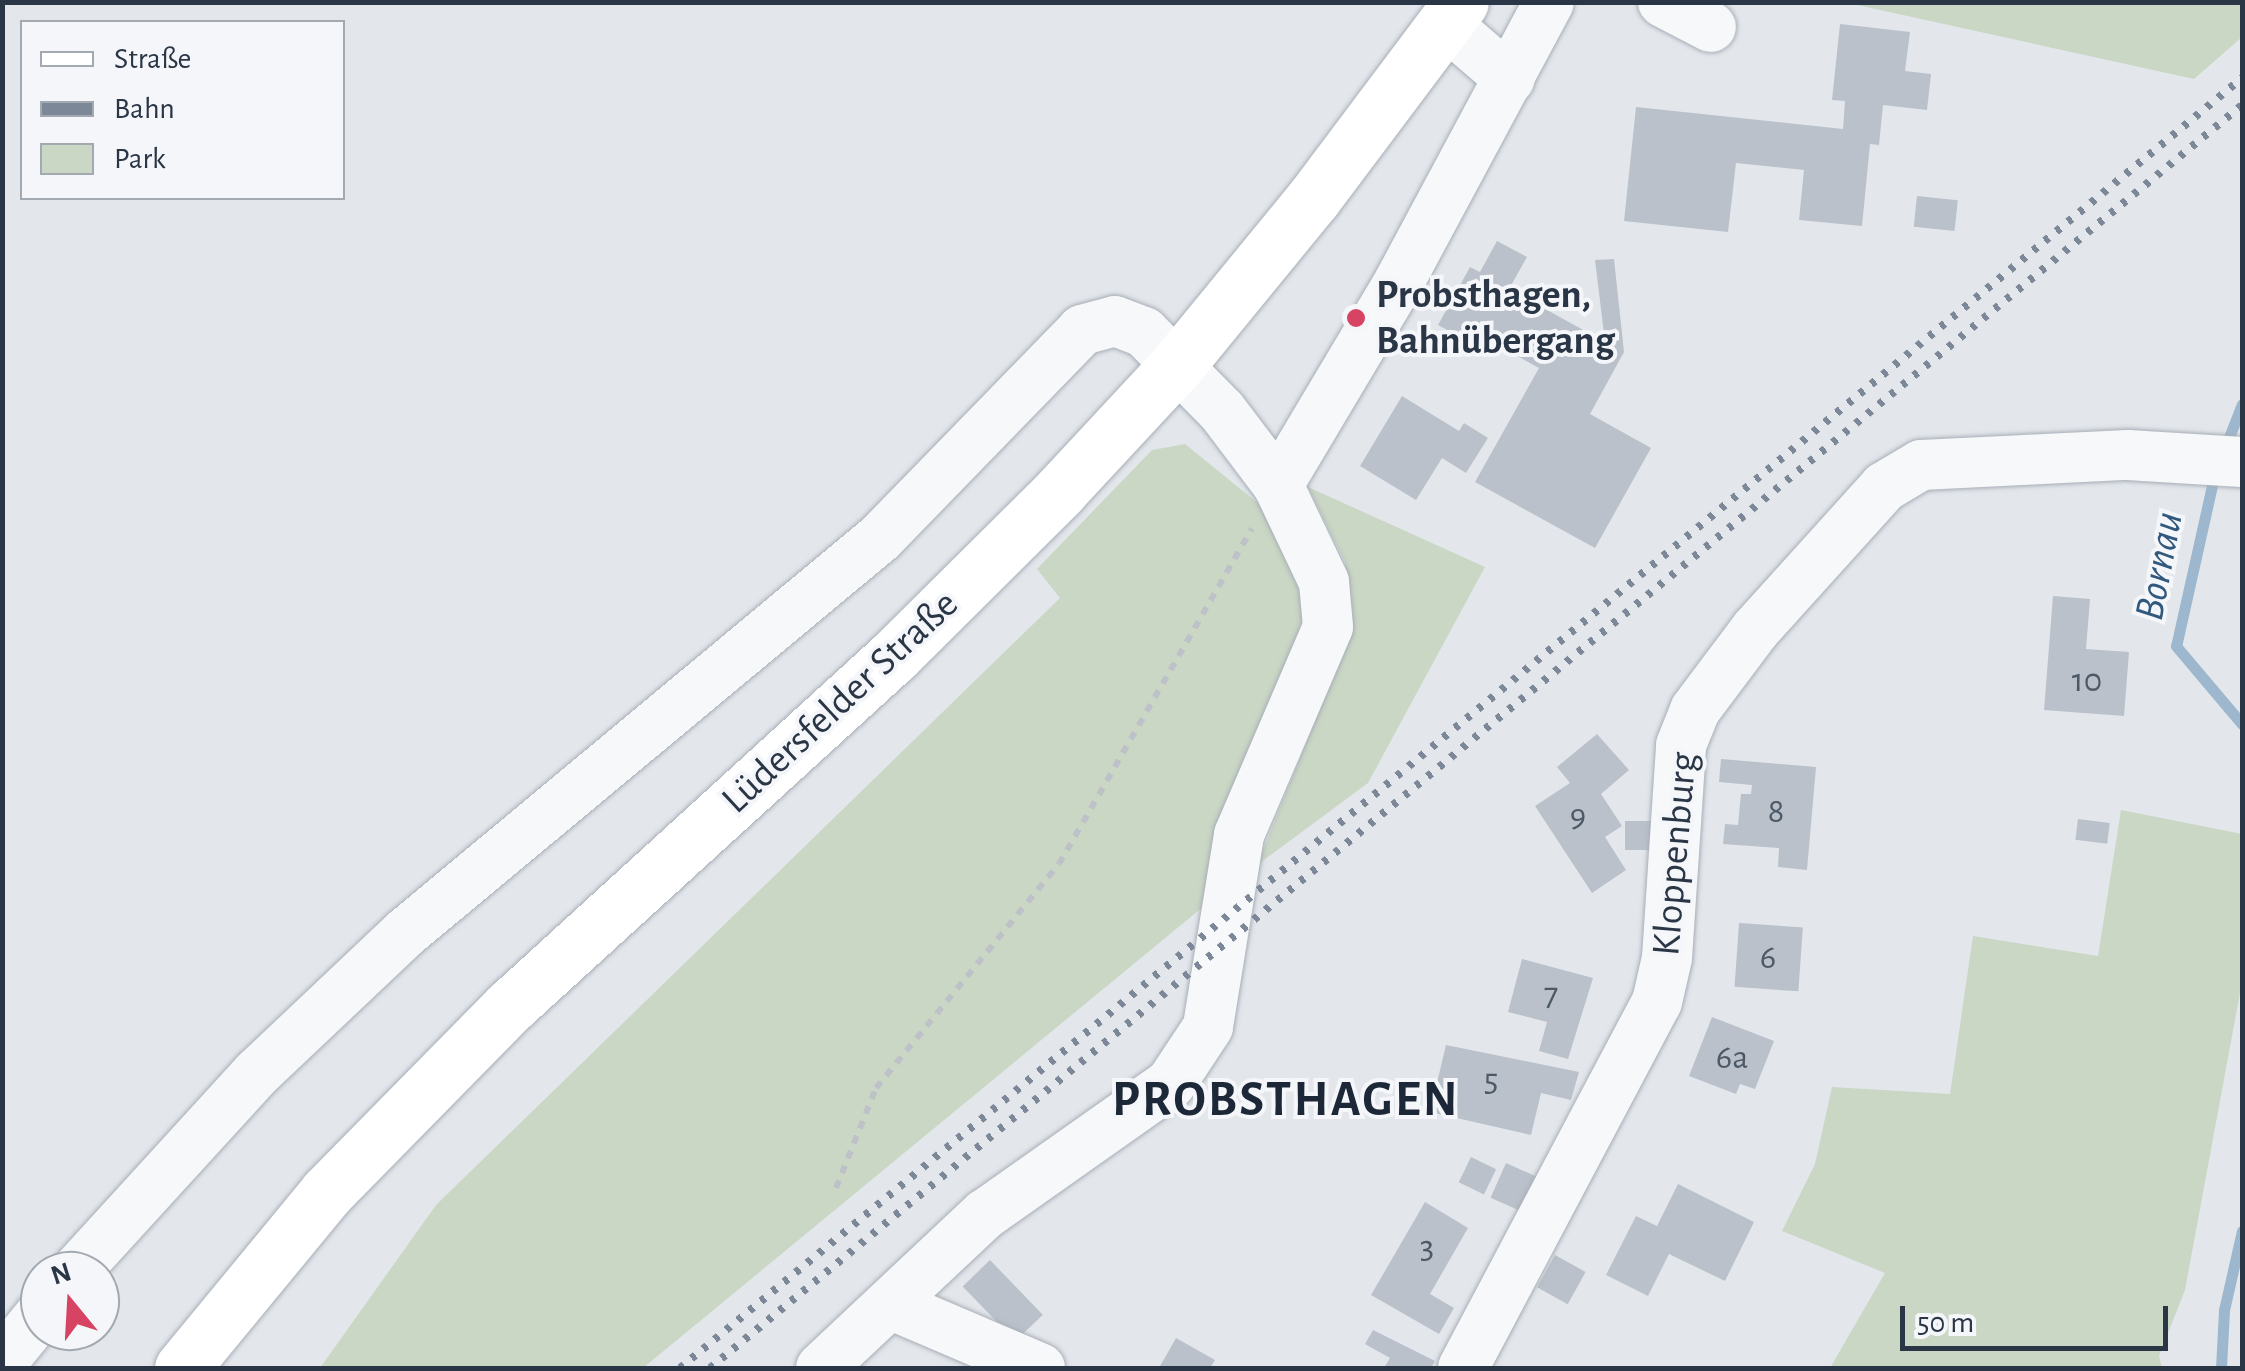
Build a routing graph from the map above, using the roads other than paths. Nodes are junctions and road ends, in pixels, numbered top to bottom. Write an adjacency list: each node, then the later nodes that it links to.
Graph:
1 (1549, 2): 5 (street)
2 (1664, 2): 4 (street)
3 (1454, 13): 5 (street); 6 (main road, Lüdersfelder Straße)
4 (1711, 26)
5 (1510, 78): 8 (street)
6 (1176, 366): 8 (street); 9 (street); 13 (main road, Lüdersfelder Straße)
7 (2228, 460): 16 (street, Kloppenburg)
8 (1278, 485): 10 (street)
9 (94, 1251)
10 (892, 1305): 14 (street); 15 (street)
11 (20, 1339): 12 (street)
12 (2, 1362)
13 (182, 1368)
14 (822, 1368)
15 (1040, 1368)
16 (1464, 1368)

